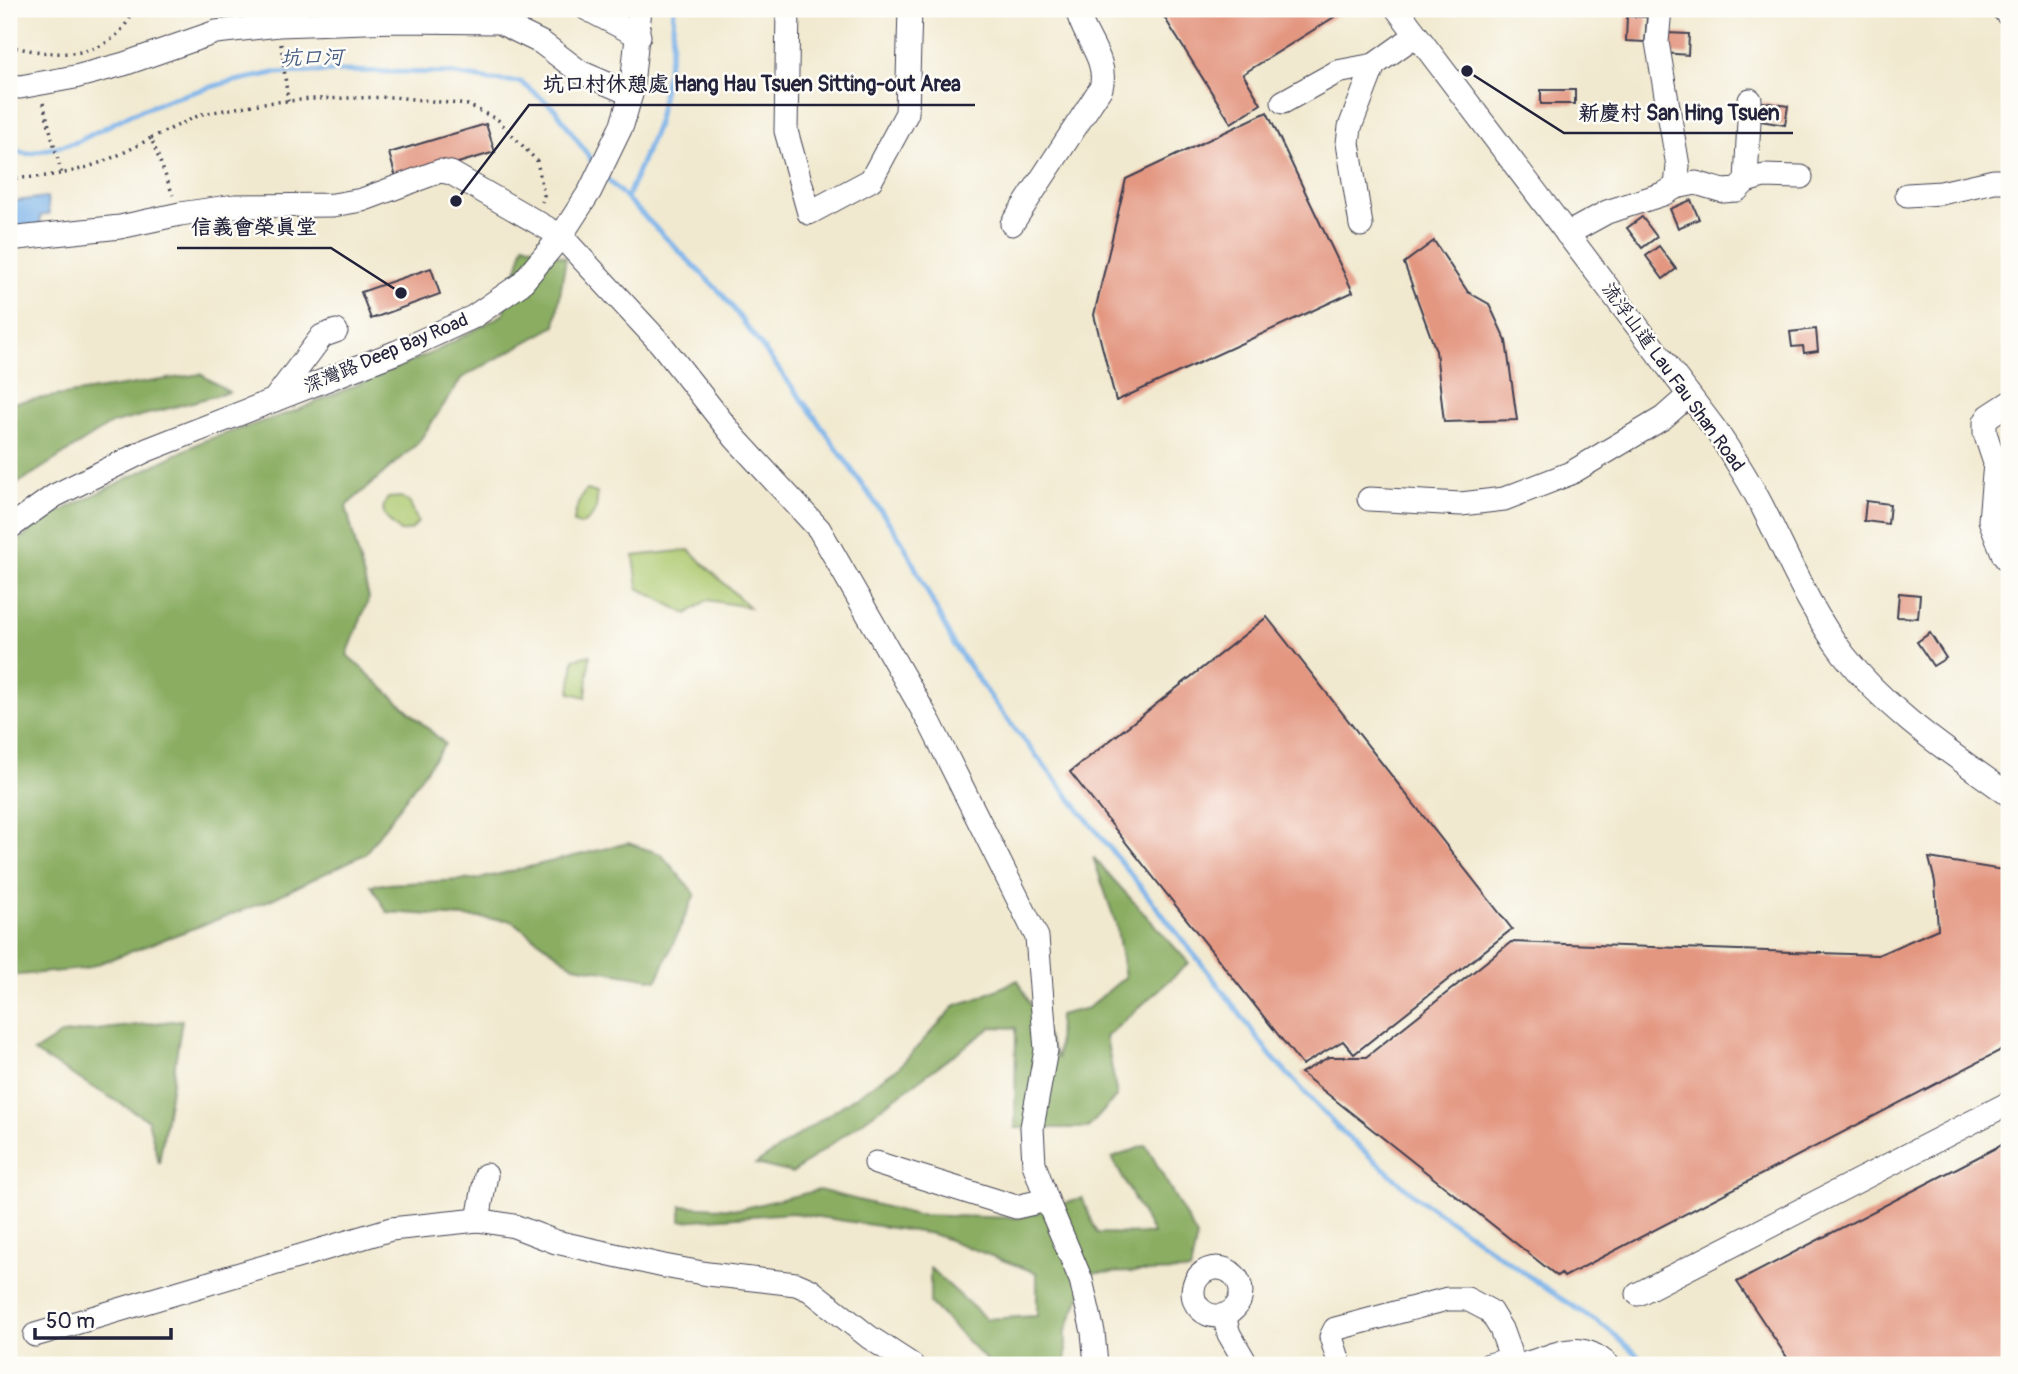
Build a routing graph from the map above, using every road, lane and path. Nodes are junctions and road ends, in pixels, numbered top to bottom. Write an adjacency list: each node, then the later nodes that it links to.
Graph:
1 (134, 9): 13 (path)
2 (587, 9): 12 (street)
3 (640, 9): 12 (street, 深灣路 Deep Bay Road)
4 (788, 9): 5 (street)
5 (910, 9)
6 (1077, 9): 31 (street)
7 (1660, 9): 27 (street)
8 (2003, 9): 9 (street)
9 (2009, 16)
10 (1409, 19): 14 (street); 33 (street, 流浮山道 Lau Fau Shan Road)
11 (279, 32): 19 (path)
12 (639, 36): 17 (street, 深灣路 Deep Bay Road)
13 (9, 46)
14 (1374, 65): 20 (street); 32 (street)
15 (9, 86): 17 (street)
16 (40, 92): 22 (path)
17 (631, 94): 34 (street, 深灣路 Deep Bay Road)
18 (1750, 100): 25 (street)
19 (288, 101): 21 (path); 30 (path)
20 (1283, 102)
21 (151, 138): 22 (path); 29 (path)
22 (61, 173): 24 (path)
23 (1801, 177): 25 (street)
24 (9, 178)
25 (1746, 181): 27 (street)
26 (2009, 181): 28 (street)
27 (1676, 187): 33 (street)
28 (1908, 195)
29 (180, 214): 30 (street); 35 (street)
30 (533, 220): 34 (street)
31 (1012, 224)
32 (1361, 225)
33 (1567, 234): 37 (street, 流浮山道 Lau Fau Shan Road)
34 (561, 236): 38 (street, 深灣路 Deep Bay Road); 47 (street)
35 (9, 239)
36 (336, 331): 38 (street)
37 (1689, 395): 40 (street); 43 (street, 流浮山道 Lau Fau Shan Road)
38 (274, 400): 41 (street, 深灣路 Deep Bay Road)
39 (2009, 402): 42 (street)
40 (1369, 499)
41 (9, 528)
42 (2009, 562)
43 (2009, 795)
44 (2009, 1103): 49 (street)
45 (876, 1163): 47 (street)
46 (486, 1175): 48 (street)
47 (1047, 1200): 54 (street)
48 (478, 1220): 51 (street); 53 (street)
49 (1638, 1294)
50 (1224, 1316): 55 (street)
51 (35, 1335)
52 (1518, 1362): 56 (street); 57 (street); 58 (street)
53 (912, 1365)
54 (1096, 1365)
55 (1247, 1365)
56 (1340, 1365)
57 (1489, 1365)
58 (1608, 1365)

